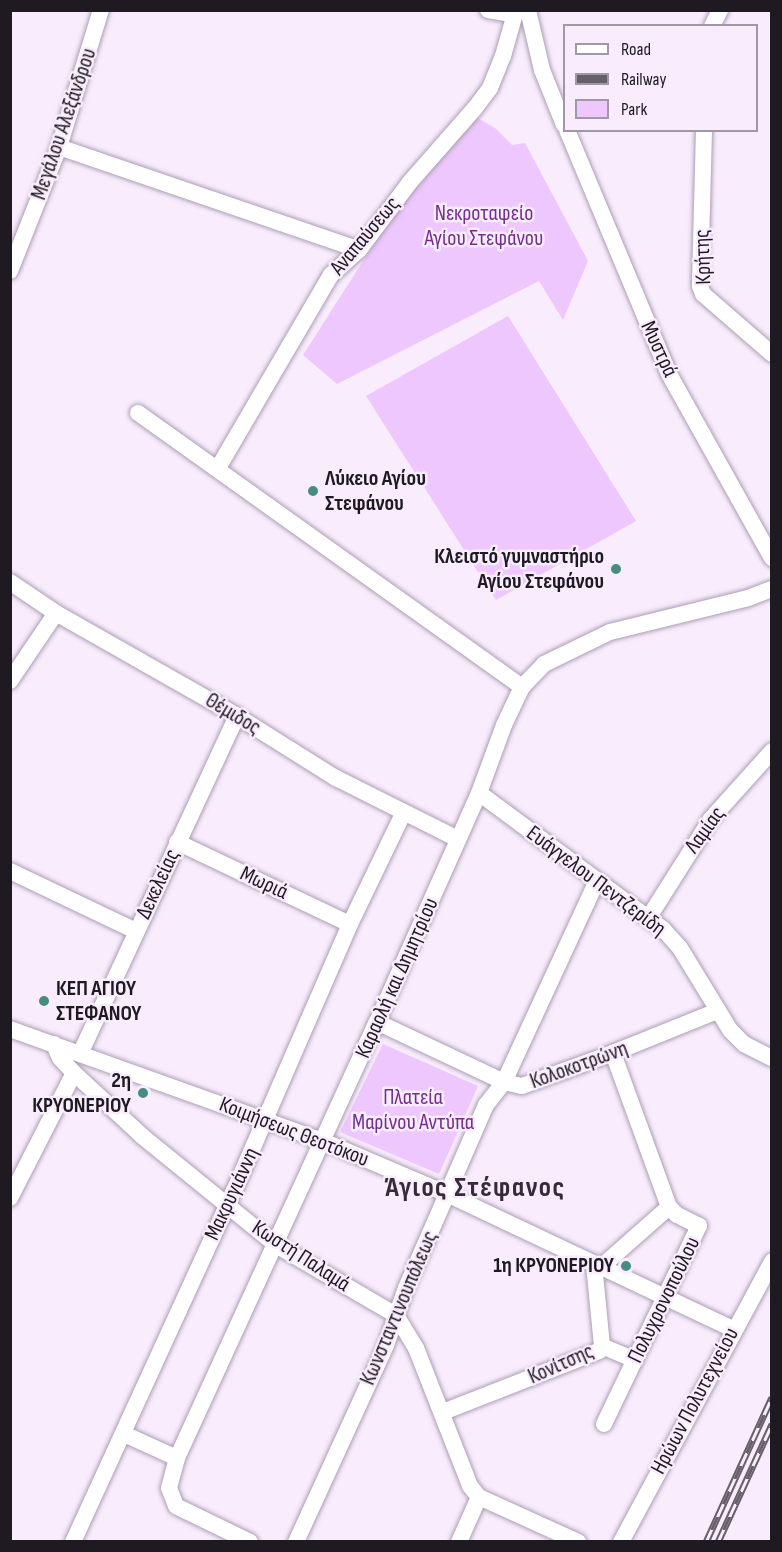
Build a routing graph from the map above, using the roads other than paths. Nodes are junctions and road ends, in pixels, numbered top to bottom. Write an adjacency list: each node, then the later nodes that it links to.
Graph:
1 (101, 10): 9 (street, Μεγάλου Αλεξάνδρου)
2 (488, 10): 4 (street)
3 (720, 10): 5 (street)
4 (519, 12): 6 (street); 10 (street, Αναπαύσεως)
5 (713, 24)
6 (563, 122)
7 (568, 132): 15 (street, Μυστρά)
8 (704, 132): 12 (street, Κρήτης)
9 (58, 147): 10 (street); 11 (street, Μεγάλου Αλεξάνδρου)
10 (359, 250): 14 (street, Αναπαύσεως)
11 (10, 271)
12 (771, 354)
13 (138, 413): 14 (street)
14 (218, 468): 20 (street)
15 (771, 558)
16 (10, 582): 18 (street, Θέμιδος)
17 (771, 589): 20 (street, Καραολή και Δημητρίου)
18 (56, 613): 19 (street); 21 (street, Θέμιδος)
19 (10, 681)
20 (522, 687): 23 (street, Καραολή και Δημητρίου)
21 (237, 716): 24 (street, Θέμιδος); 26 (street, Δεκελείας)
22 (771, 751): 29 (street, Λαμίας)
23 (479, 793): 25 (street, Καραολή και Δημητρίου); 28 (street, Ευάγγελου Πεντζερίδη)
24 (404, 812): 25 (street, Θέμιδος); 30 (street, Μακρυγιάννη)
25 (459, 839): 33 (street, Καραολή και Δημητρίου)
26 (177, 842): 30 (street, Μωριά); 31 (street, Δεκελείας)
27 (10, 871): 31 (street)
28 (597, 881): 29 (street, Ευάγγελου Πεντζερίδη); 40 (street, Κωνσταντινουπόλεως)
29 (649, 917): 32 (street, Ευάγγελου Πεντζερίδη)
30 (350, 924): 41 (street, Μακρυγιάννη)
31 (136, 931): 37 (street, Δεκελείας)
32 (717, 1011): 36 (street, Κολοκοτρώνη); 38 (street, Ευάγγελου Πεντζερίδη)
33 (377, 1022): 40 (street, Κολοκοτρώνη); 42 (street, Καραολή και Δημητρίου)
34 (10, 1029): 35 (street, Κοιμήσεως Θεοτόκου)
35 (54, 1044): 37 (street, Κοιμήσεως Θεοτόκου); 39 (street, Κωστή Παλαμά)
36 (614, 1053): 40 (street, Κολοκοτρώνη); 46 (street, Πολυχρονοπούλου)
37 (80, 1054): 41 (street, Κοιμήσεως Θεοτόκου)
38 (771, 1058)
39 (74, 1073): 44 (street); 45 (street, Κωστή Παλαμά)
40 (504, 1082): 43 (street, Κωνσταντινουπόλεως)
41 (267, 1119): 42 (street, Κοιμήσεως Θεοτόκου); 45 (street, Μακρυγιάννη)
42 (323, 1141): 43 (street, Κοιμήσεως Θεοτόκου); 47 (street, Καραολή και Δημητρίου)
43 (447, 1194): 49 (street, Κοιμήσεως Θεοτόκου); 51 (street, Κωνσταντινουπόλεως)
44 (10, 1198)
45 (227, 1205): 47 (street, Κωστή Παλαμά); 57 (street, Μακρυγιάννη)
46 (669, 1207): 49 (street); 50 (street, Πολυχρονοπούλου)
47 (276, 1245): 51 (street, Κωστή Παλαμά); 58 (street, Καραολή και Δημητρίου)
48 (771, 1261): 52 (street, Ηρώων Πολυτεχνείου)
49 (597, 1265): 50 (street, Κοιμήσεως Θεοτόκου); 53 (street, Κονίτσης)
50 (665, 1297): 52 (street, Κοιμήσεως Θεοτόκου); 54 (street, Πολυχρονοπούλου)
51 (396, 1316): 55 (street); 62 (street, Κωνσταντινουπόλεως)
52 (733, 1329): 65 (street, Ηρώων Πολυτεχνείου)
53 (602, 1346): 54 (street); 55 (street, Κονίτσης)
54 (635, 1360): 56 (street, Πολυχρονοπούλου)
55 (443, 1412): 59 (street)
56 (604, 1424)
57 (124, 1434): 58 (street); 60 (street, Μακρυγιάννη)
58 (177, 1458): 61 (street, Καραολή και Δημητρίου)
59 (479, 1497): 63 (street); 64 (street)
60 (73, 1542)
61 (250, 1542)
62 (296, 1542)
63 (459, 1542)
64 (578, 1542)
65 (621, 1542)

